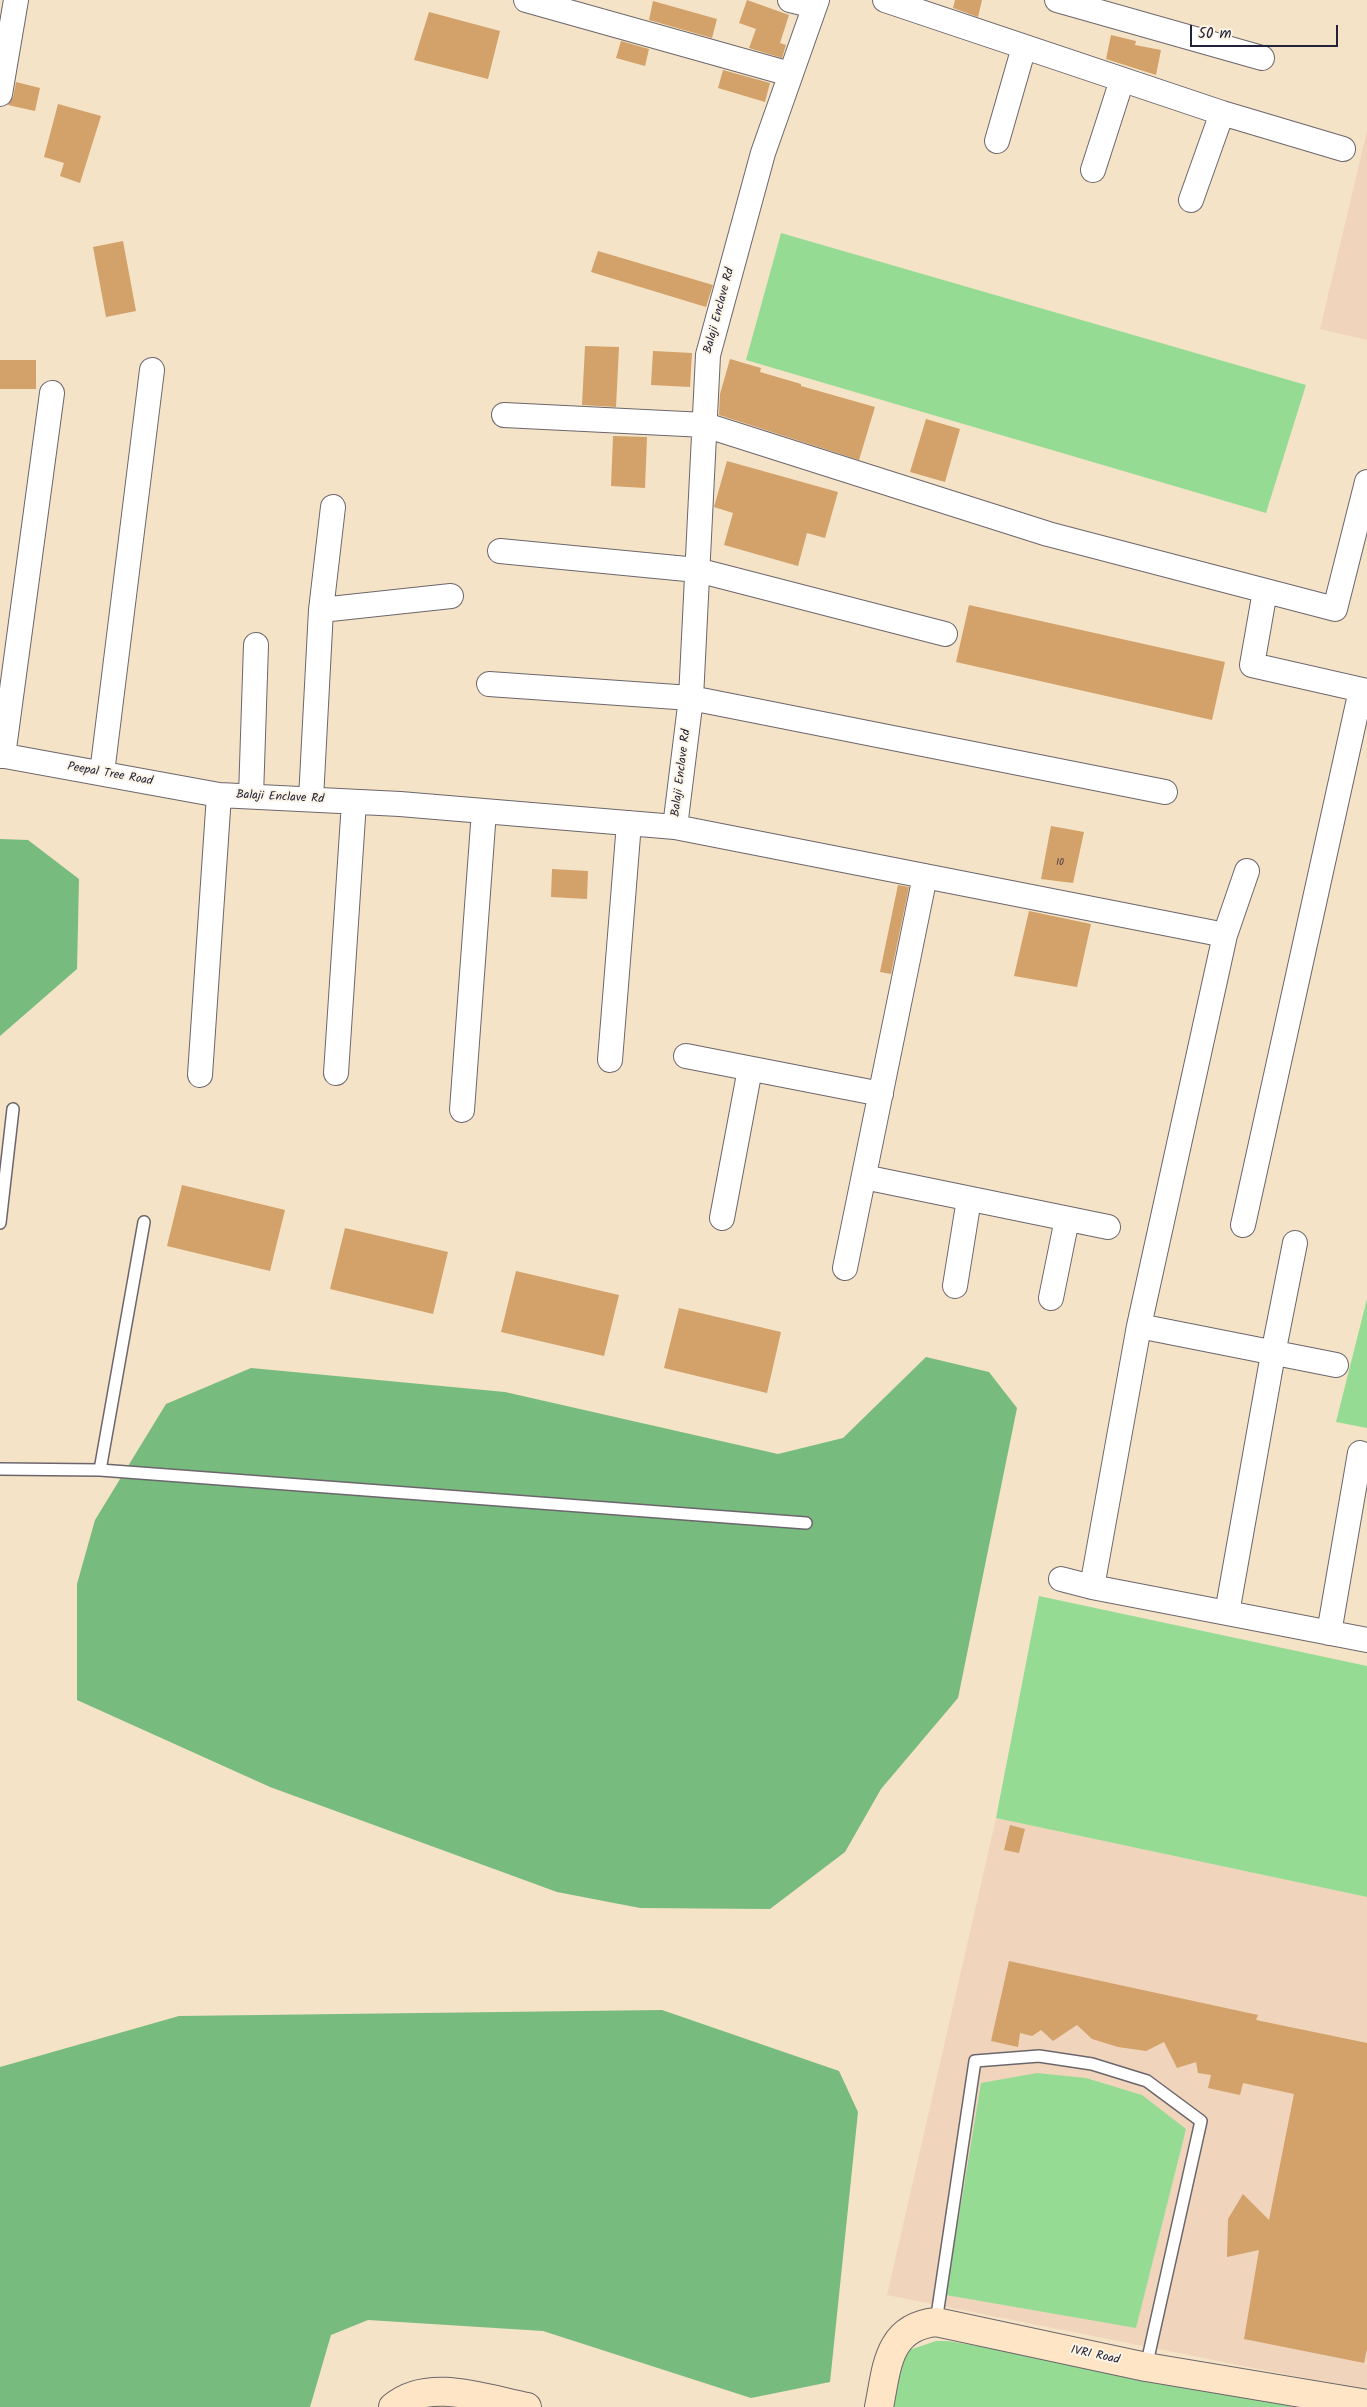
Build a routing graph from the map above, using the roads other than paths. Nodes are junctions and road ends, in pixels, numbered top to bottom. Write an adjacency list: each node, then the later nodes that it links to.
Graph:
1 (16, 0): 11 (street)
2 (524, 0): 9 (street)
3 (790, 0): 6 (street)
4 (885, 0): 7 (street)
5 (1057, 0): 8 (street)
6 (816, 3): 9 (street, Balaji Enclave Rd)
7 (1024, 47): 10 (street); 13 (street)
8 (1262, 58)
9 (790, 74): 20 (street, Balaji Enclave Rd)
10 (1122, 80): 12 (street); 15 (street)
11 (0, 94)
12 (1222, 112): 14 (street); 16 (street)
13 (997, 141)
14 (1342, 149)
15 (1093, 170)
16 (1191, 200)
17 (152, 370): 34 (street)
18 (52, 393): 33 (street)
19 (504, 415): 20 (street)
20 (705, 425): 24 (street, Balaji Enclave Rd); 25 (street)
21 (1367, 482): 25 (street)
22 (333, 507): 27 (street)
23 (500, 551): 24 (street)
24 (697, 570): 28 (street); 32 (street, Balaji Enclave Rd)
25 (1265, 590): 31 (street)
26 (451, 596): 27 (street)
27 (321, 610): 38 (street)
28 (945, 634)
29 (256, 645): 37 (street)
30 (489, 684): 32 (street)
31 (1364, 691): 60 (street)
32 (691, 698): 35 (street); 42 (street, Balaji Enclave Rd)
33 (2, 755): 34 (street, Peepal Tree Road)
34 (102, 773): 36 (street, Peepal Tree Road)
35 (1165, 792)
36 (220, 795): 37 (street, Balaji Enclave Rd); 50 (street, Balaji Enclave Rd)
37 (251, 796): 38 (street, Balaji Enclave Rd)
38 (311, 799): 39 (street, Balaji Enclave Rd)
39 (354, 802): 40 (street, Balaji Enclave Rd); 49 (street)
40 (484, 811): 41 (street, Balaji Enclave Rd); 53 (street)
41 (629, 823): 42 (street, Balaji Enclave Rd); 47 (street)
42 (675, 827): 44 (street)
43 (1247, 872): 45 (street)
44 (925, 876): 45 (street); 51 (street)
45 (1225, 935): 66 (street)
46 (686, 1056): 48 (street)
47 (610, 1060)
48 (750, 1069): 51 (street); 56 (street)
49 (336, 1073)
50 (200, 1075)
51 (881, 1094): 54 (street)
52 (13, 1110): 59 (lane)
53 (462, 1110)
54 (864, 1177): 55 (street); 63 (street)
55 (969, 1199): 57 (street); 64 (street)
56 (722, 1218)
57 (1068, 1219): 61 (street); 65 (street)
58 (144, 1222): 71 (lane)
59 (0, 1223)
60 (1243, 1225)
61 (1108, 1227)
62 (1296, 1243): 67 (street)
63 (845, 1268)
64 (955, 1286)
65 (1051, 1298)
66 (1139, 1326): 67 (street); 74 (street)
67 (1273, 1354): 68 (street); 75 (street)
68 (1336, 1365)
69 (1360, 1453): 76 (street)
70 (0, 1469): 71 (lane)
71 (100, 1470): 72 (lane)
72 (806, 1524)
73 (1061, 1579): 74 (street)
74 (1092, 1587): 75 (street)
75 (1227, 1613): 76 (street)
76 (1329, 1633): 77 (street)
77 (1367, 1640)
78 (936, 2322): 79 (main road, IVRI Road); 79 (lane); 83 (main road, IVRI Road)
79 (1146, 2367): 80 (main road, IVRI Road)
80 (1367, 2404)
81 (393, 2407): 82 (main road)
82 (527, 2407)
83 (879, 2407)

